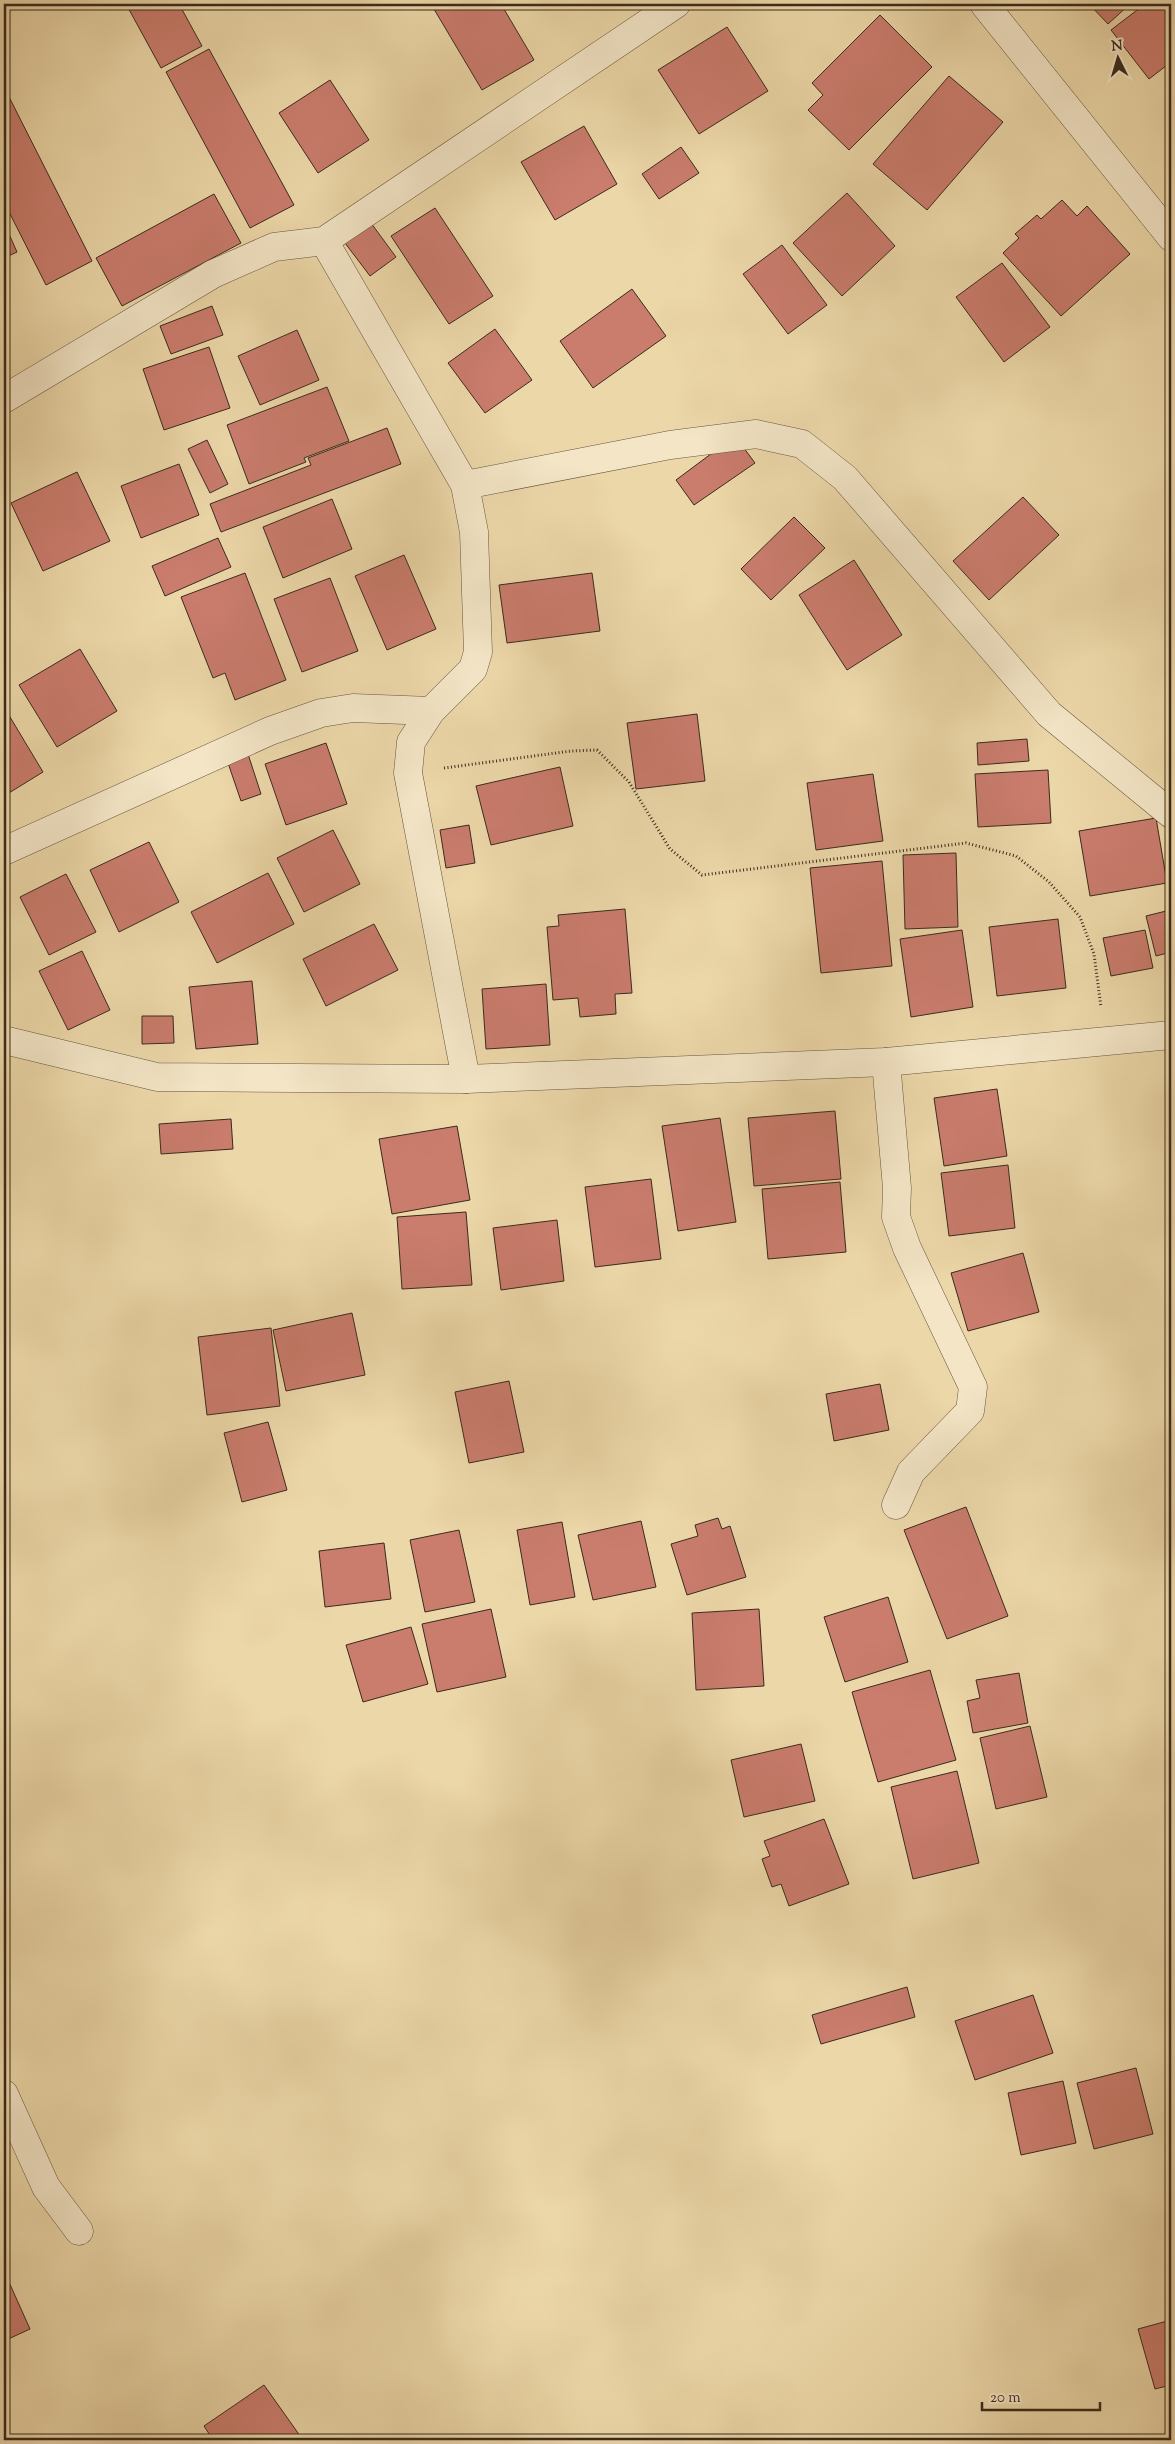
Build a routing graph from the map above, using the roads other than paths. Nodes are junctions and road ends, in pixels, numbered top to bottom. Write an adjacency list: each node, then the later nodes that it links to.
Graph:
1 (676, 4): 4 (street)
2 (984, 4): 3 (street)
3 (1171, 237)
4 (324, 241): 5 (street); 6 (street)
5 (4, 399)
6 (465, 485): 7 (street); 8 (street)
7 (431, 711): 9 (street); 13 (street)
8 (1171, 814)
9 (4, 852)
10 (1171, 1035): 12 (street)
11 (4, 1040): 13 (street)
12 (886, 1062): 13 (street); 14 (street)
13 (466, 1079)
14 (896, 1505)
15 (4, 2094): 16 (street)
16 (79, 2231)

